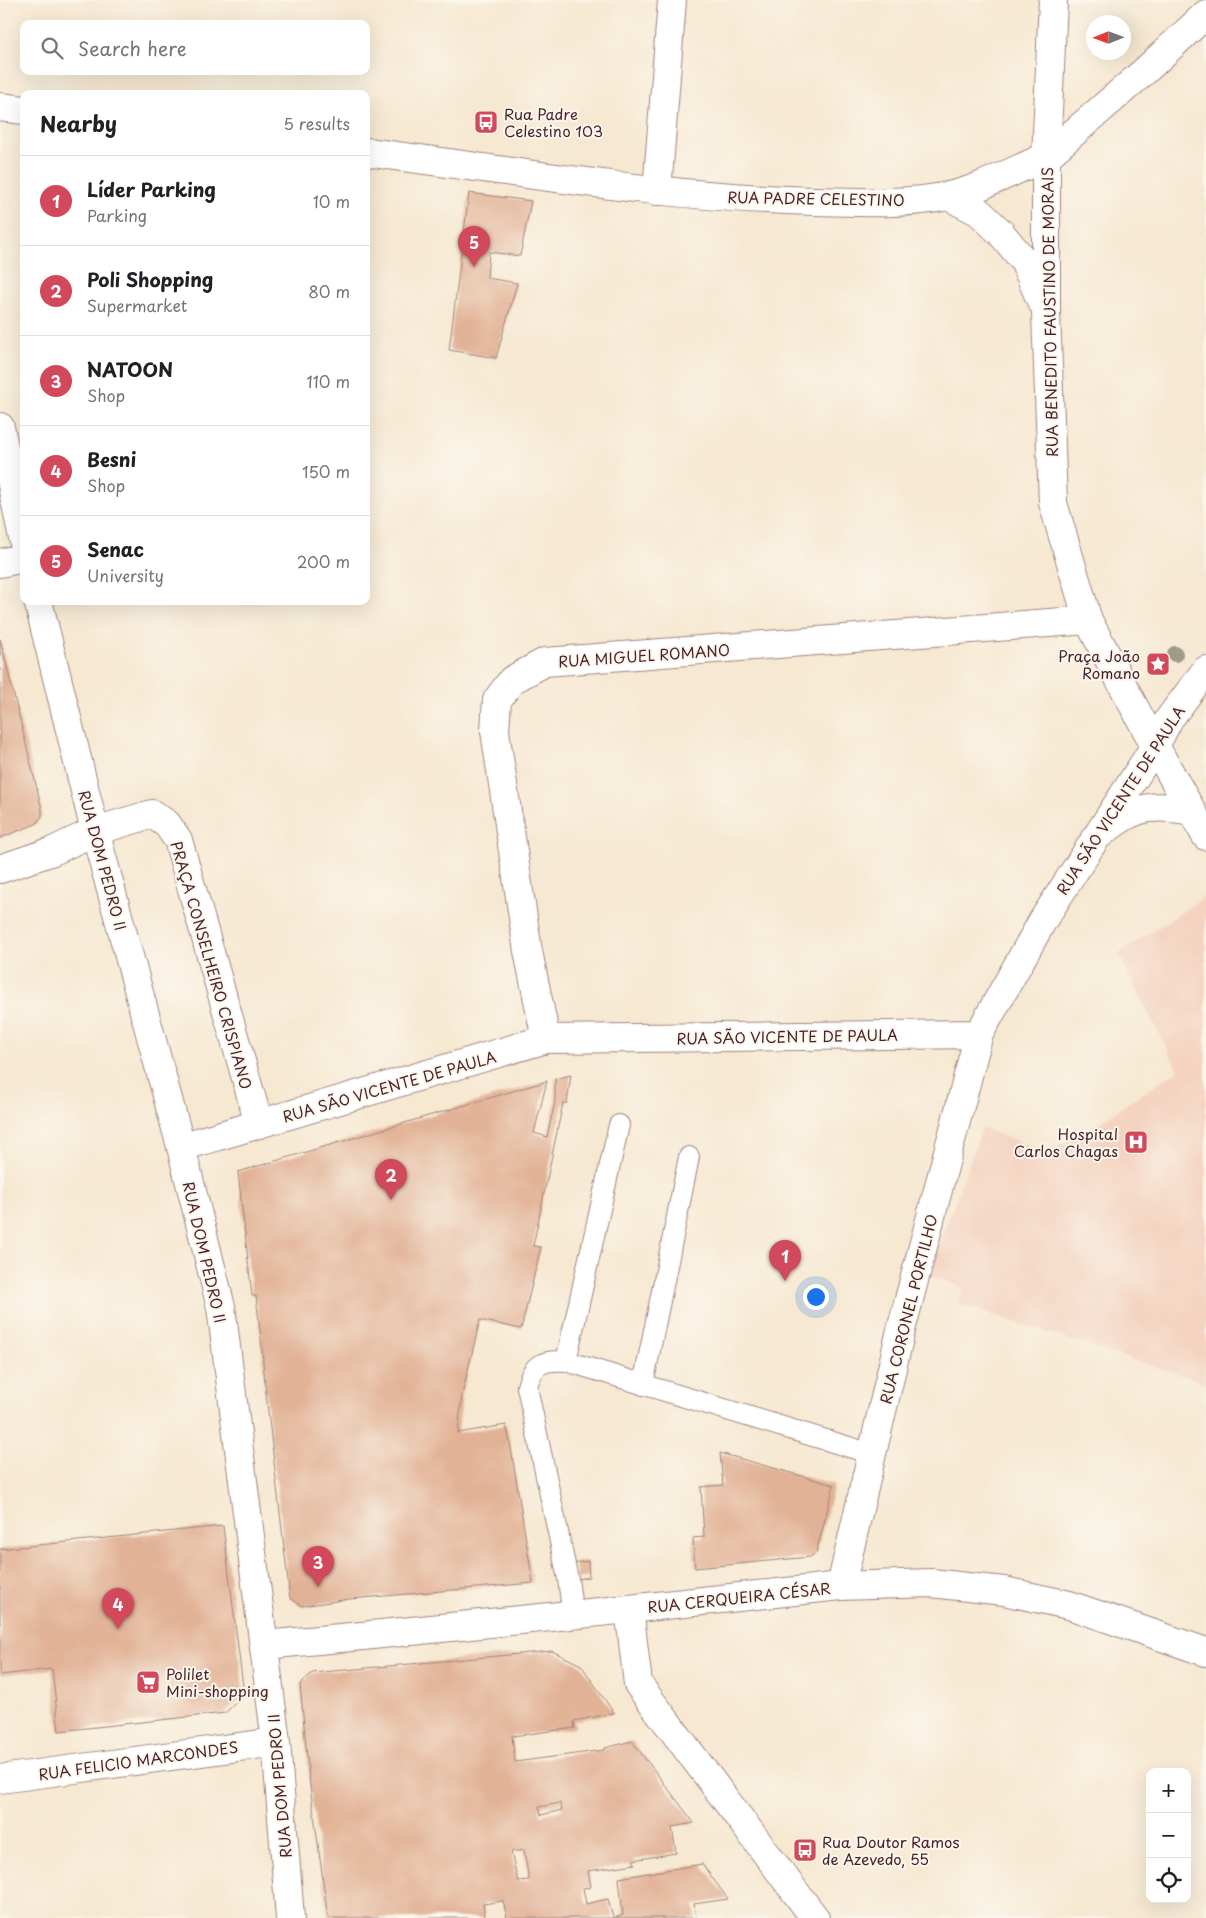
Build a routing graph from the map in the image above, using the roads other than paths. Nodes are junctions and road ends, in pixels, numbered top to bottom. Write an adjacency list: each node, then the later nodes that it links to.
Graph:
1 (672, 0): 8 (street)
2 (1052, 0): 7 (street, RUA BENEDITO FAUSTINO DE MORAIS)
3 (1206, 14): 7 (street, RUA PADRE CELESTINO)
4 (0, 107): 5 (street)
5 (20, 110)
6 (370, 153): 8 (street, RUA PADRE CELESTINO)
7 (1046, 157): 9 (street, RUA PADRE CELESTINO); 10 (street, RUA BENEDITO FAUSTINO DE MORAIS)
8 (657, 191): 9 (street, RUA PADRE CELESTINO)
9 (948, 196): 10 (street)
10 (1046, 312): 16 (street, RUA BENEDITO FAUSTINO DE MORAIS)
11 (0, 427): 12 (street)
12 (20, 523)
13 (20, 559): 14 (street)
14 (0, 563)
15 (39, 605): 20 (street, RUA DOM PEDRO II)
16 (1088, 620): 18 (street); 25 (street, RUA MIGUEL ROMANO)
17 (1206, 670): 18 (street, RUA SÃO VICENTE DE PAULA)
18 (1155, 746): 19 (street); 22 (street, RUA SÃO VICENTE DE PAULA)
19 (1191, 811): 21 (street); 22 (street)
20 (95, 831): 23 (street); 26 (street, PRAÇA CONSELHEIRO CRISPIANO); 28 (street, RUA DOM PEDRO II)
21 (1206, 836)
22 (1095, 838): 24 (street, RUA SÃO VICENTE DE PAULA)
23 (0, 869)
24 (979, 1034): 25 (street, RUA SÃO VICENTE DE PAULA); 32 (street, RUA CORONEL PORTILHO)
25 (546, 1039): 26 (street, RUA SÃO VICENTE DE PAULA)
26 (259, 1124): 28 (street, RUA SÃO VICENTE DE PAULA)
27 (620, 1125): 30 (lane)
28 (181, 1147): 36 (street, RUA DOM PEDRO II)
29 (689, 1157): 31 (lane)
30 (566, 1361): 31 (lane); 35 (lane)
31 (643, 1385): 32 (lane)
32 (872, 1454): 33 (street, RUA CORONEL PORTILHO)
33 (840, 1586): 34 (street, RUA CERQUEIRA CÉSAR); 37 (street, RUA CERQUEIRA CÉSAR)
34 (628, 1609): 35 (street, RUA CERQUEIRA CÉSAR); 41 (street)
35 (573, 1616): 36 (street, RUA CERQUEIRA CÉSAR)
36 (264, 1645): 38 (street, RUA DOM PEDRO II)
37 (1206, 1652)
38 (276, 1742): 39 (street, RUA FELICIO MARCONDES); 40 (street, RUA DOM PEDRO II)
39 (0, 1779)
40 (290, 1918)
41 (816, 1918)

